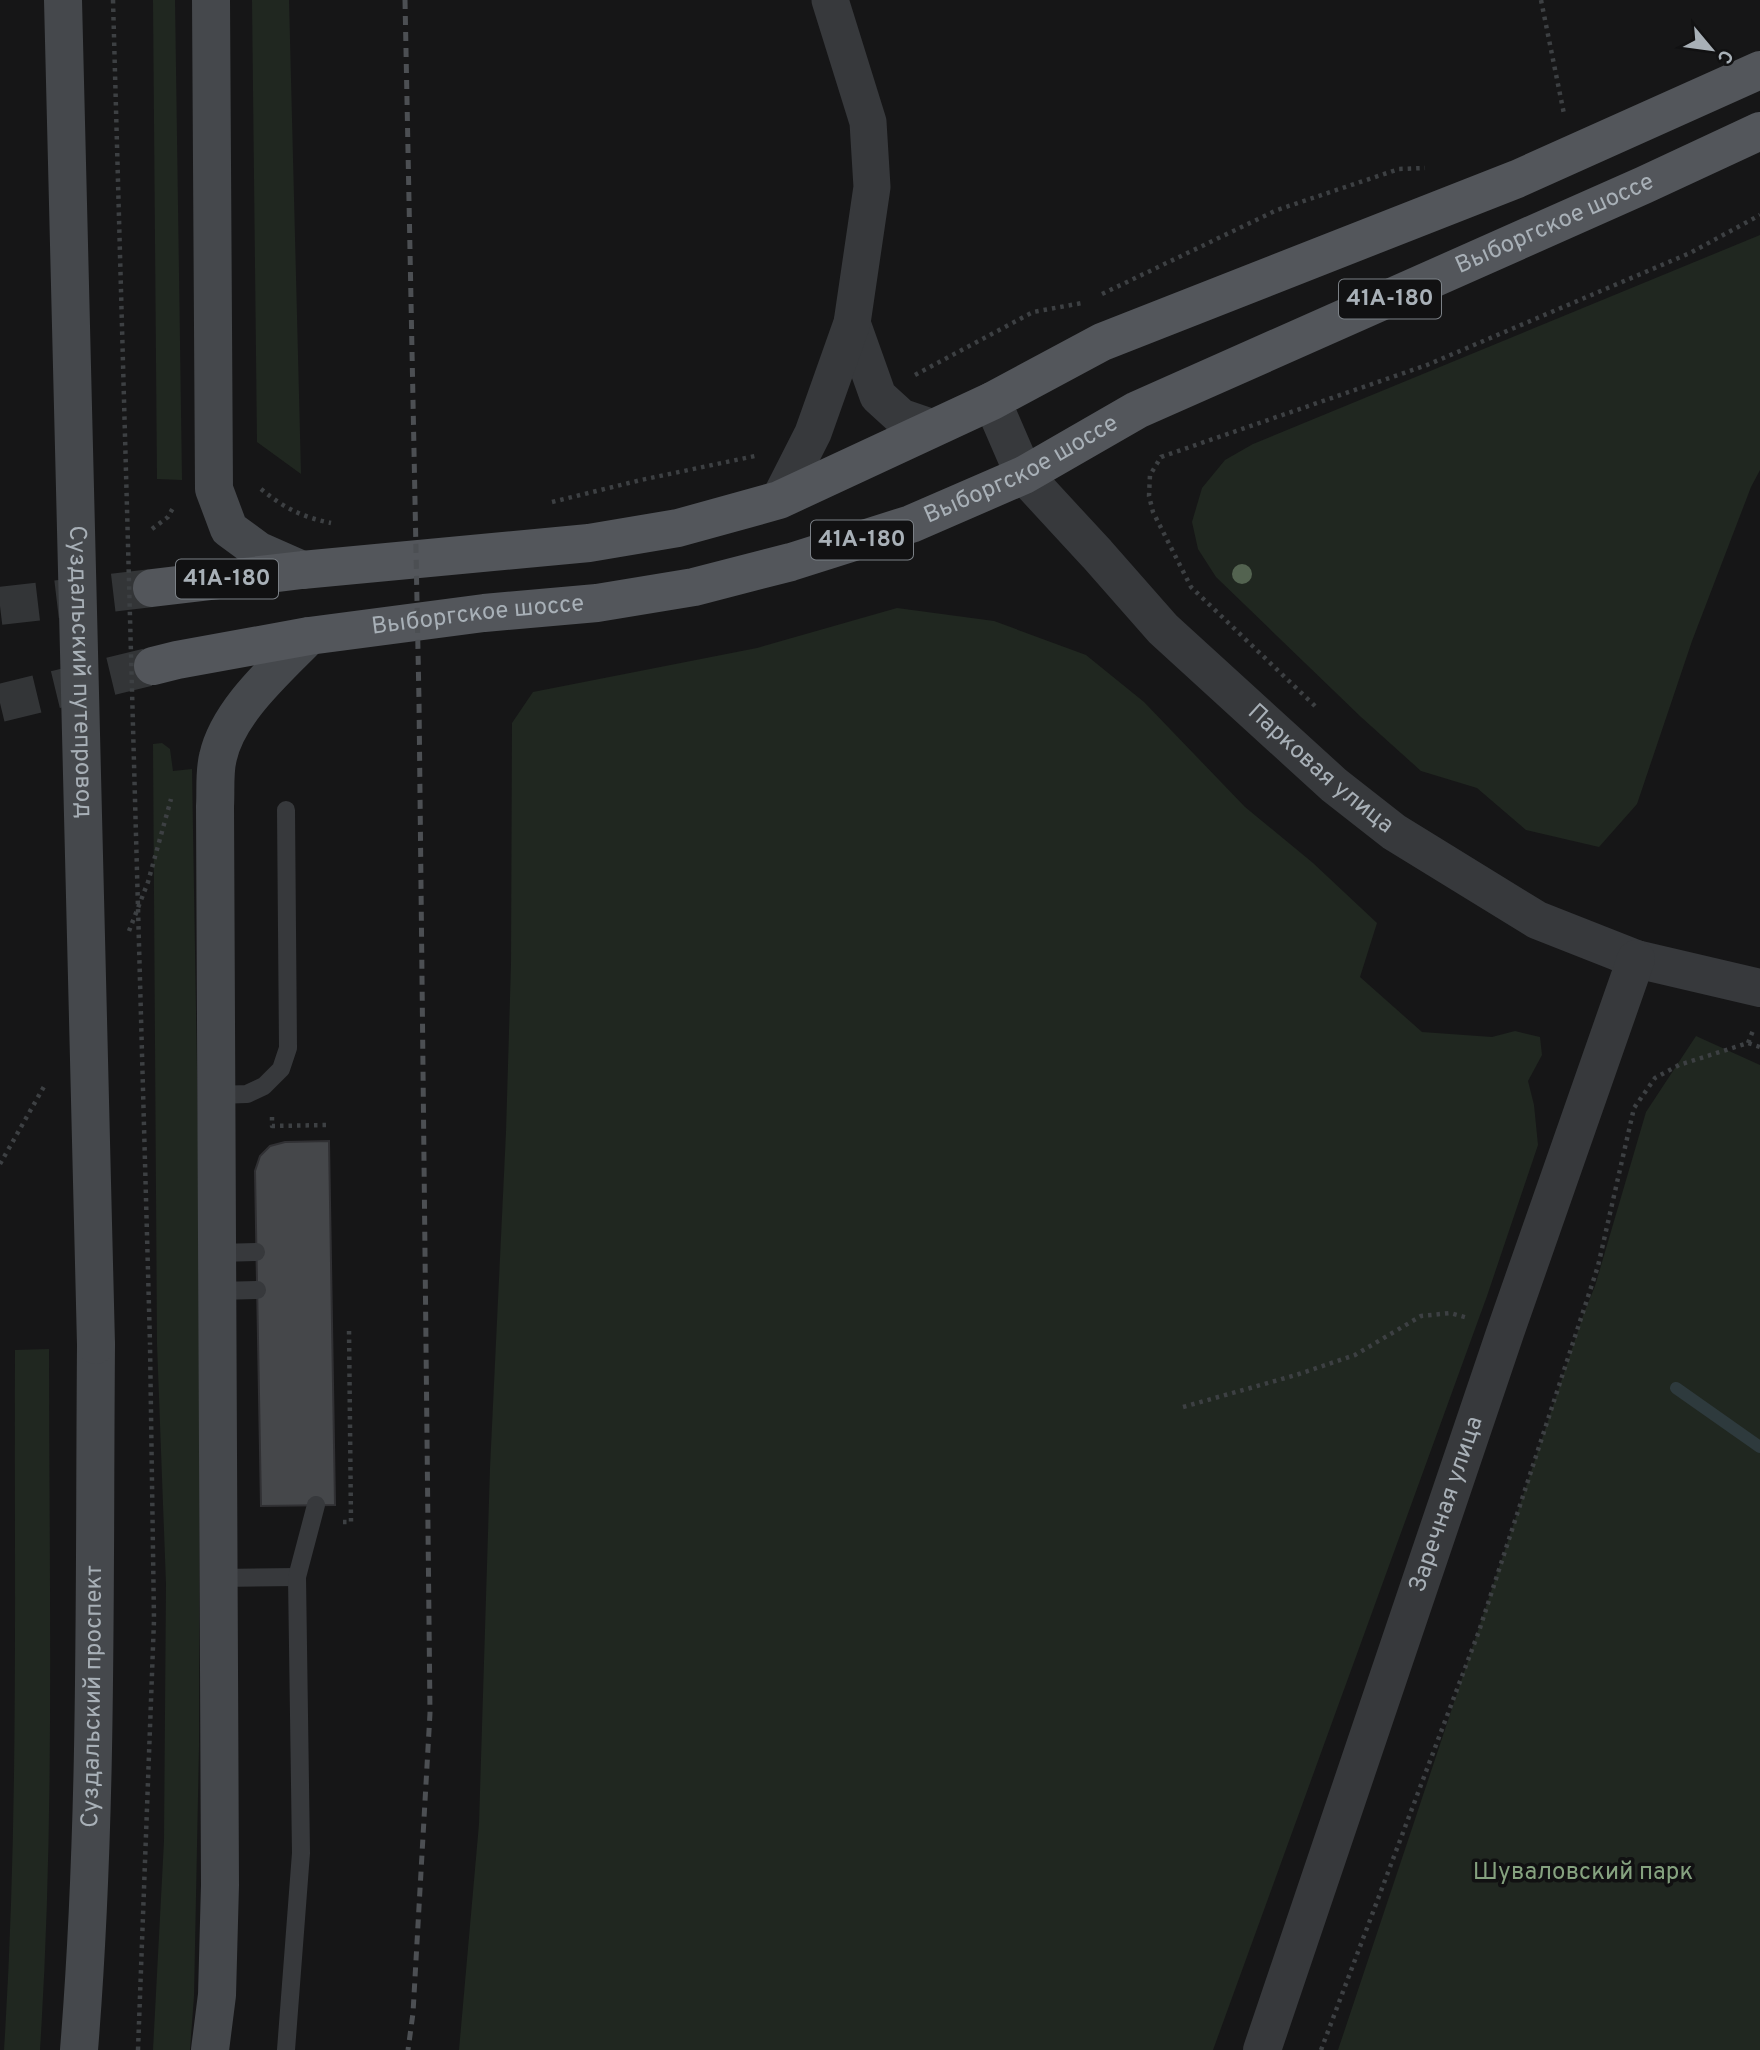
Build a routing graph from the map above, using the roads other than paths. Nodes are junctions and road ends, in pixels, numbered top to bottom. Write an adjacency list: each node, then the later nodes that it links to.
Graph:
1 (63, 0): 23 (main road, Суздальский путепровод, bridge)
2 (211, 0): 11 (main road)
3 (831, 0): 6 (street)
4 (1760, 70): 7 (main road, 41А-180)
5 (1760, 131): 9 (main road, Выборгское шоссе / 41А-180)
6 (852, 323): 8 (street); 10 (street)
7 (992, 401): 8 (main road, 41А-180); 9 (street, Парковая улица)
8 (933, 428): 10 (main road, 41А-180)
9 (1024, 475): 13 (main road, Выборгское шоссе / 41А-180); 16 (street, Парковая улица)
10 (779, 500): 11 (main road, 41А-180)
11 (302, 570): 12 (main road, 41А-180)
12 (152, 588)
13 (309, 636): 14 (main road, Выборгское шоссе / 41А-180); 18 (main road)
14 (153, 666)
15 (286, 810): 18 (lane)
16 (1636, 960): 17 (street, Парковая улица); 30 (street, Заречная улица)
17 (1760, 988)
18 (217, 1095): 20 (main road)
19 (256, 1252): 20 (lane)
20 (218, 1253): 22 (main road)
21 (257, 1290): 22 (lane)
22 (218, 1291): 26 (main road)
23 (96, 1345): 27 (main road, Суздальский проспект)
24 (314, 1513): 25 (lane)
25 (297, 1577): 26 (lane); 29 (lane)
26 (219, 1578): 28 (main road)
27 (79, 2050)
28 (211, 2050)
29 (286, 2050)
30 (1262, 2050)

